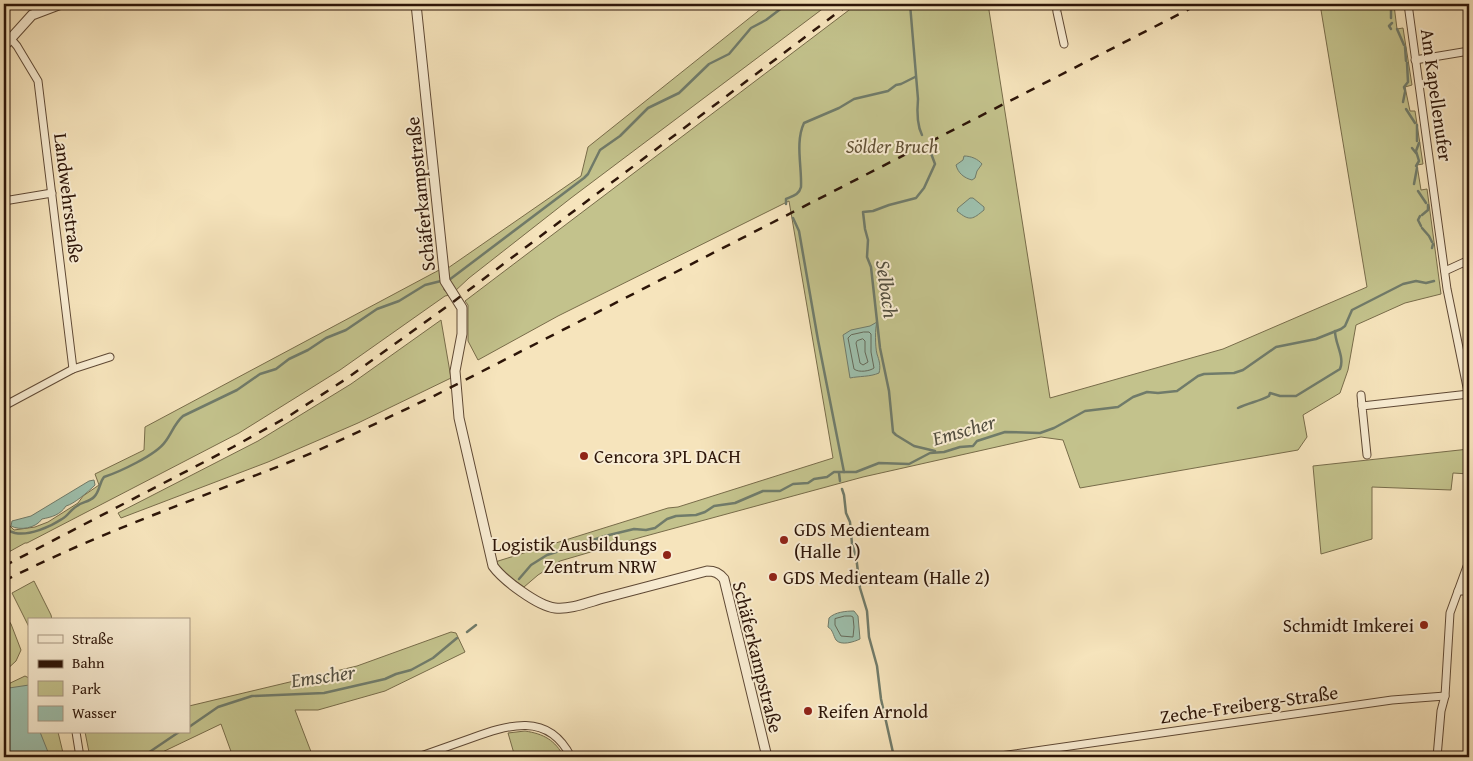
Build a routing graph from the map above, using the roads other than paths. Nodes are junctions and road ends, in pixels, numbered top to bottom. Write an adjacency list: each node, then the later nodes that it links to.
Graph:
1 (61, 4): 5 (street)
2 (416, 4): 29 (street, Schäferkampstraße)
3 (1056, 4): 6 (street)
4 (1408, 4): 8 (street, Am Kapellenufer)
5 (7, 43): 9 (street, Landwehrstraße)
6 (1064, 44)
7 (1469, 52): 8 (street)
8 (1415, 60): 12 (street, Am Kapellenufer)
9 (52, 193): 10 (street); 14 (street, Landwehrstraße)
10 (4, 202)
11 (1469, 260): 12 (street)
12 (1445, 271): 15 (street, Am Kapellenufer)
13 (110, 356): 14 (street)
14 (74, 370): 18 (street)
15 (1468, 382): 17 (street, Am Kapellenufer)
16 (1361, 395): 19 (street)
17 (1469, 395): 19 (street)
18 (4, 406)
19 (1362, 406): 20 (street)
20 (1367, 455)
21 (1469, 560): 22 (street)
22 (1458, 591): 23 (street); 24 (street)
23 (1469, 591)
24 (1445, 696): 30 (street, Zeche-Freiberg-Straße); 31 (street)
25 (76, 734): 26 (street)
26 (80, 757)
27 (418, 757): 28 (street)
28 (571, 757)
29 (767, 757)
30 (993, 757)
31 (1437, 757)

